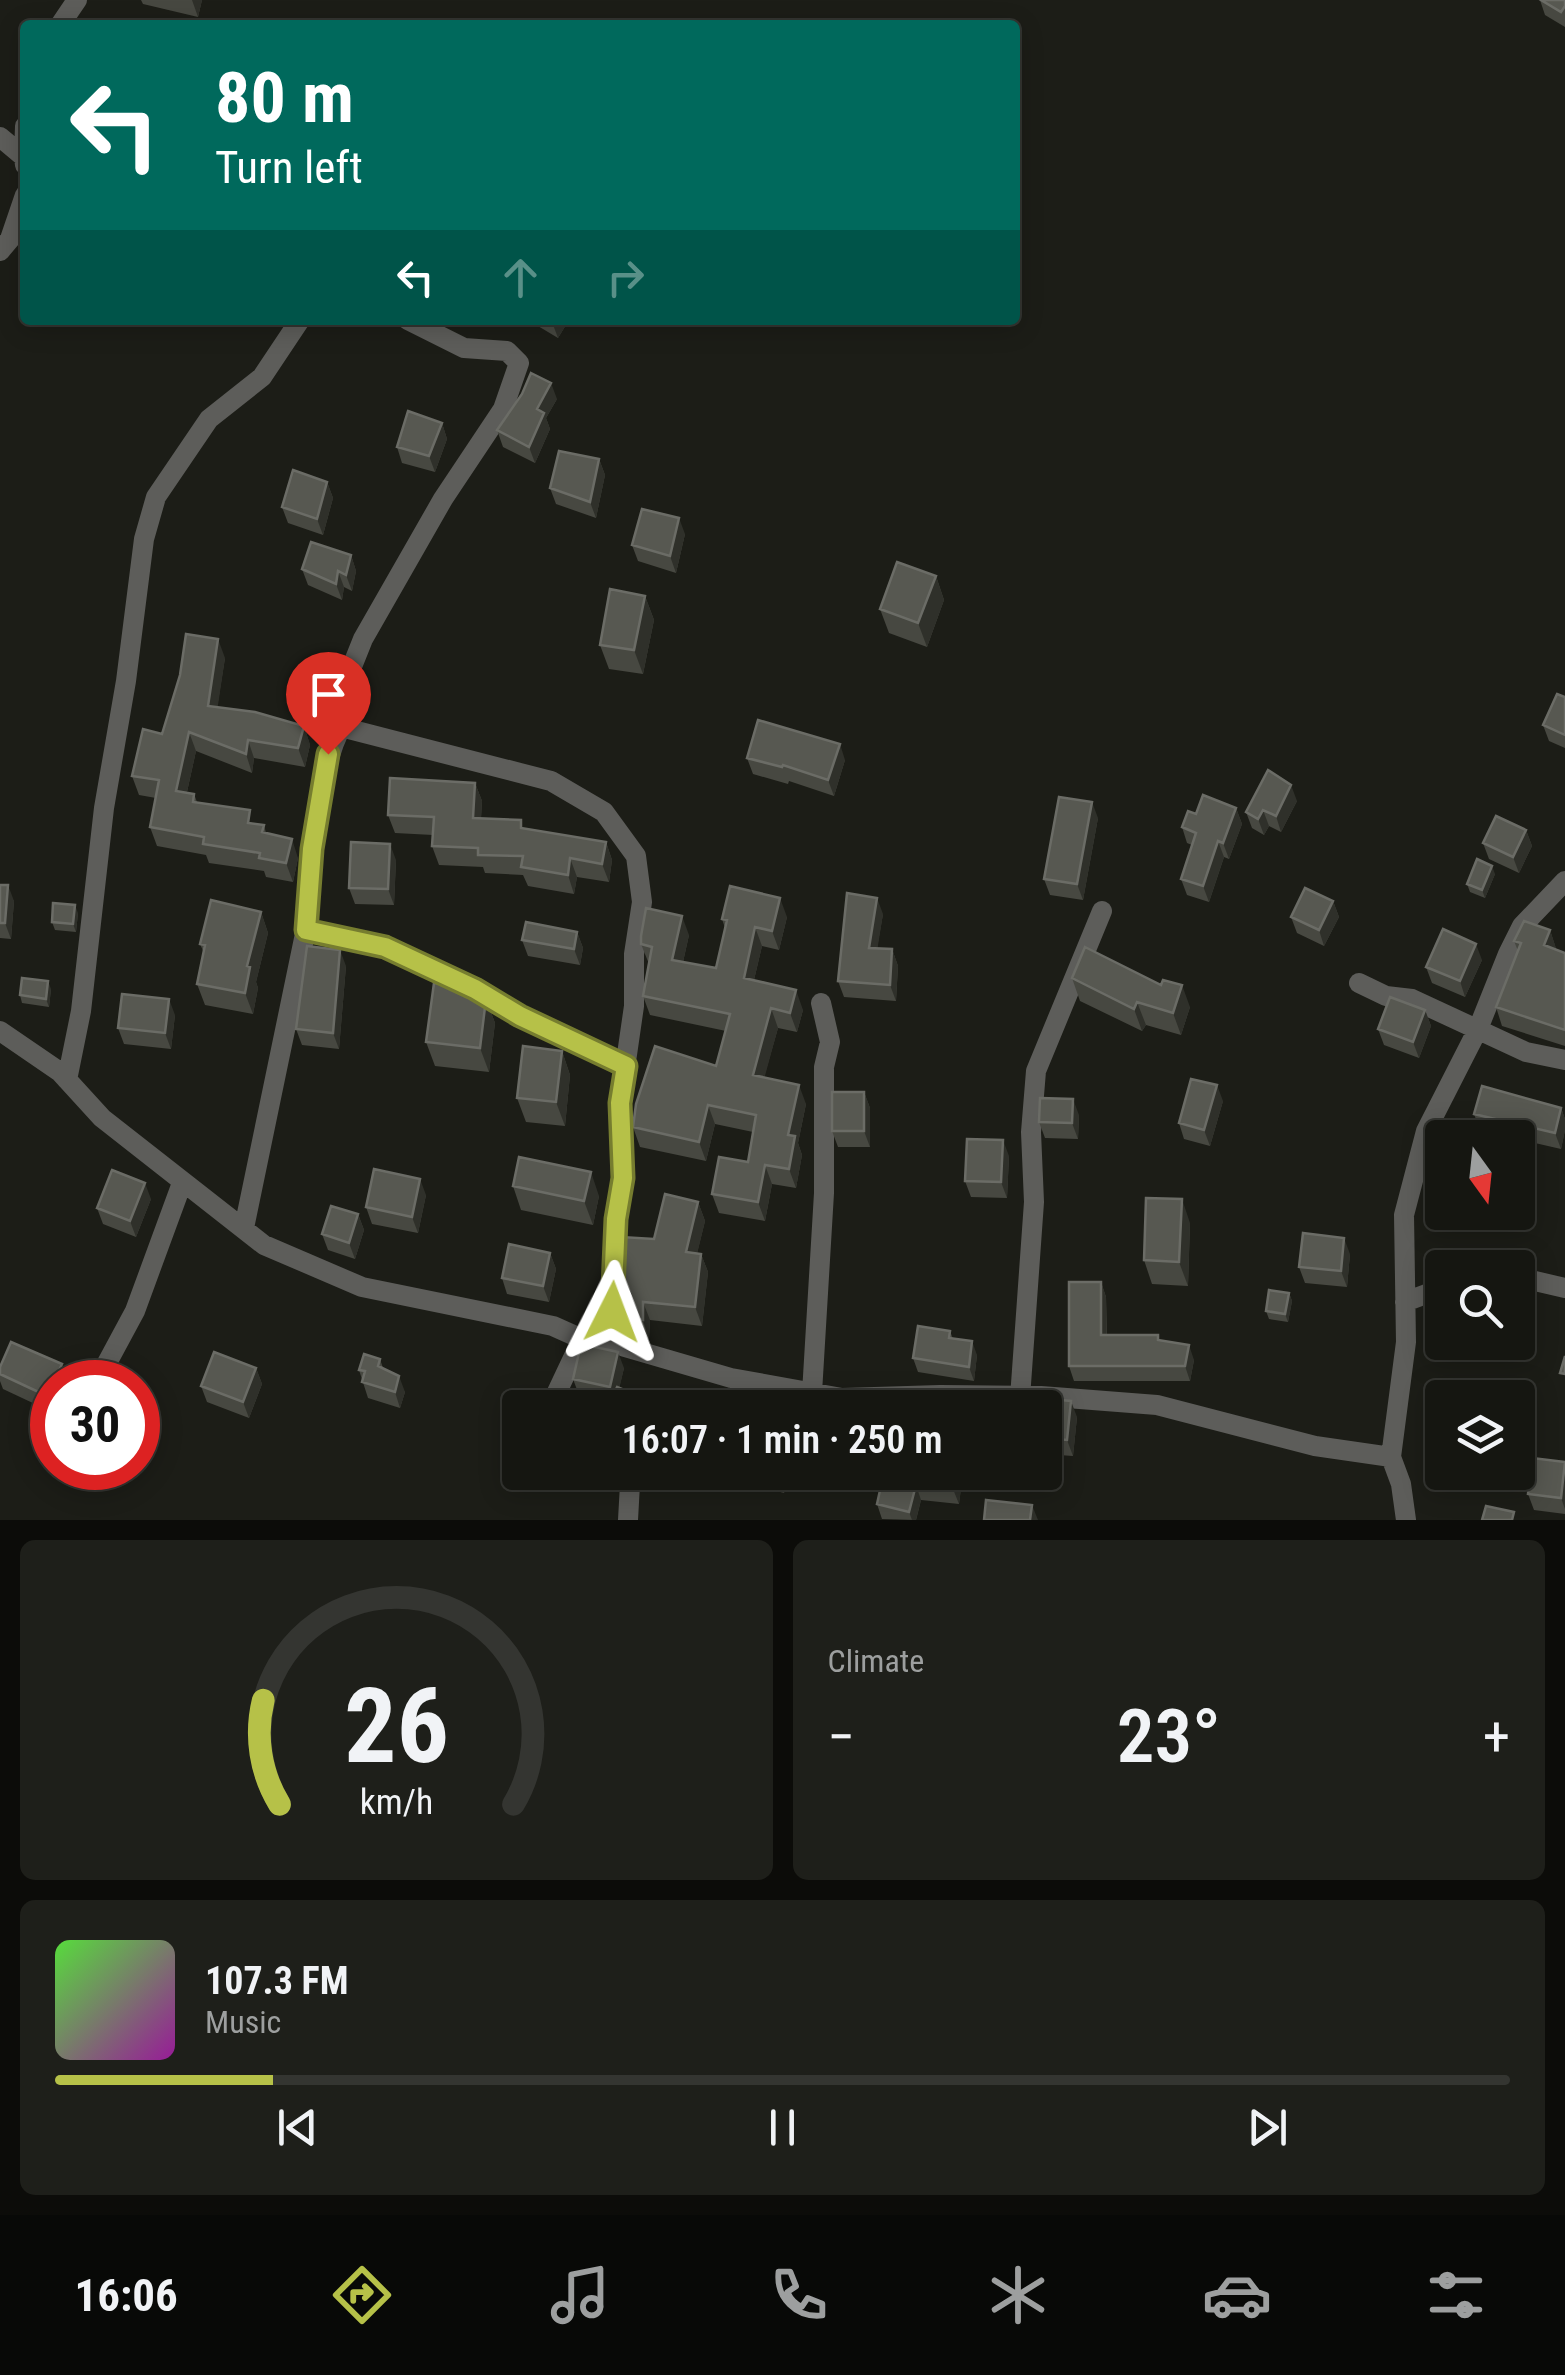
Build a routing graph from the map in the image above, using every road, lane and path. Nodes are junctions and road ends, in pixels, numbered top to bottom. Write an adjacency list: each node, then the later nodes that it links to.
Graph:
1 (0, 136): 2 (street)
2 (20, 154)
3 (20, 209): 4 (street)
4 (0, 251)
5 (297, 325): 17 (street)
6 (418, 325): 7 (street)
7 (341, 727): 10 (street); 16 (street)
8 (1565, 882): 13 (street)
9 (1102, 911): 30 (street)
10 (306, 930): 16 (street); 19 (street)
11 (1359, 982): 13 (street)
12 (821, 1004): 29 (street)
13 (1478, 1029): 15 (street); 23 (street)
14 (0, 1031): 17 (street)
15 (1565, 1060)
16 (626, 1066): 25 (street)
17 (67, 1080): 18 (street)
18 (182, 1184): 19 (street); 26 (street)
19 (244, 1228): 24 (street)
20 (1535, 1281): 21 (street)
21 (1565, 1288)
22 (1425, 1294): 23 (street)
23 (1405, 1302): 32 (street)
24 (582, 1340): 25 (street); 27 (street)
25 (611, 1343): 28 (street)
26 (109, 1360)
27 (558, 1390)
28 (796, 1390)
29 (812, 1390)
30 (1020, 1390)
31 (1062, 1398): 32 (street)
32 (1391, 1457): 35 (street)
33 (630, 1490): 34 (street)
34 (628, 1520)
35 (1406, 1520)

